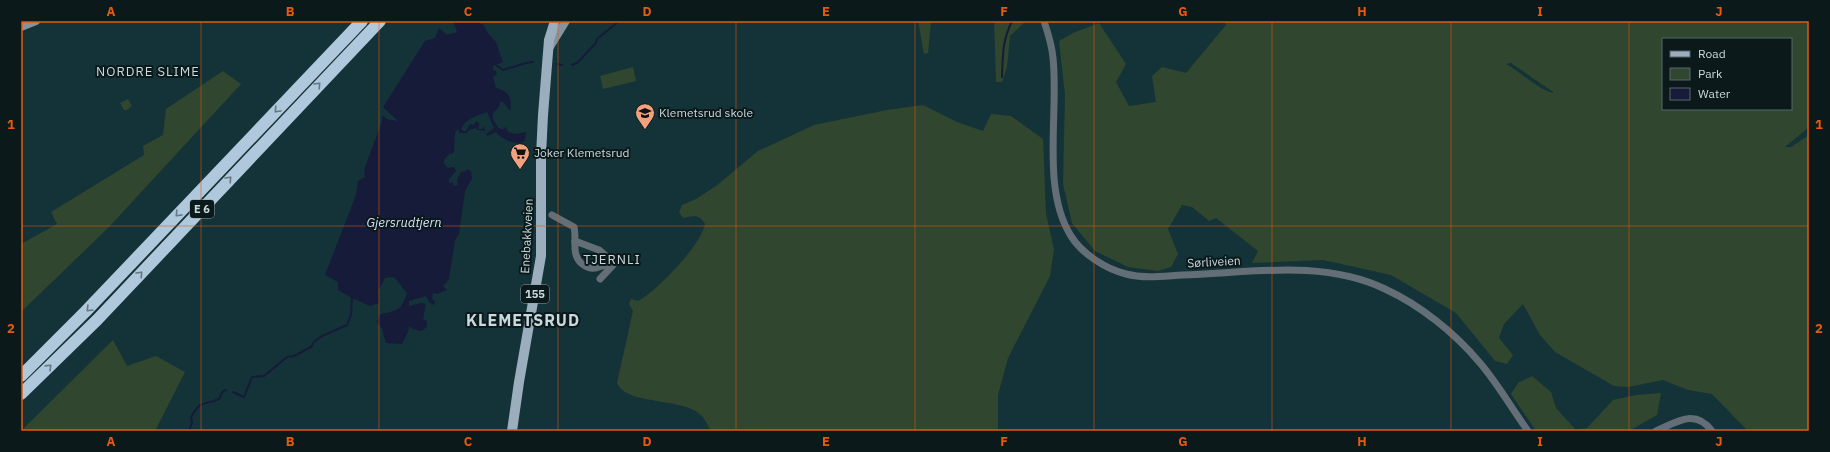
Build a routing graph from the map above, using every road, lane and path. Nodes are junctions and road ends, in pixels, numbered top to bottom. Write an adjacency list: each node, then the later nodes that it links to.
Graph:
1 (36, 21): 8 (main road)
2 (362, 21): 14 (highway, E 6, one-way to 14)
3 (380, 21): 15 (highway, E 6, one-way to 3)
4 (547, 21): 9 (main road, Enebakkveien / 155)
5 (555, 21): 9 (main road, Enebakkveien / 155)
6 (566, 21): 9 (main road)
7 (1044, 21): 17 (street, Sørliveien)
8 (21, 27)
9 (549, 45): 16 (main road, Enebakkveien / 155)
10 (552, 215): 11 (street)
11 (575, 241): 12 (street); 13 (street)
12 (606, 256)
13 (600, 279)
14 (21, 376)
15 (21, 394)
16 (512, 431)
17 (1528, 431)
18 (1656, 431): 19 (street)
19 (1712, 431)

